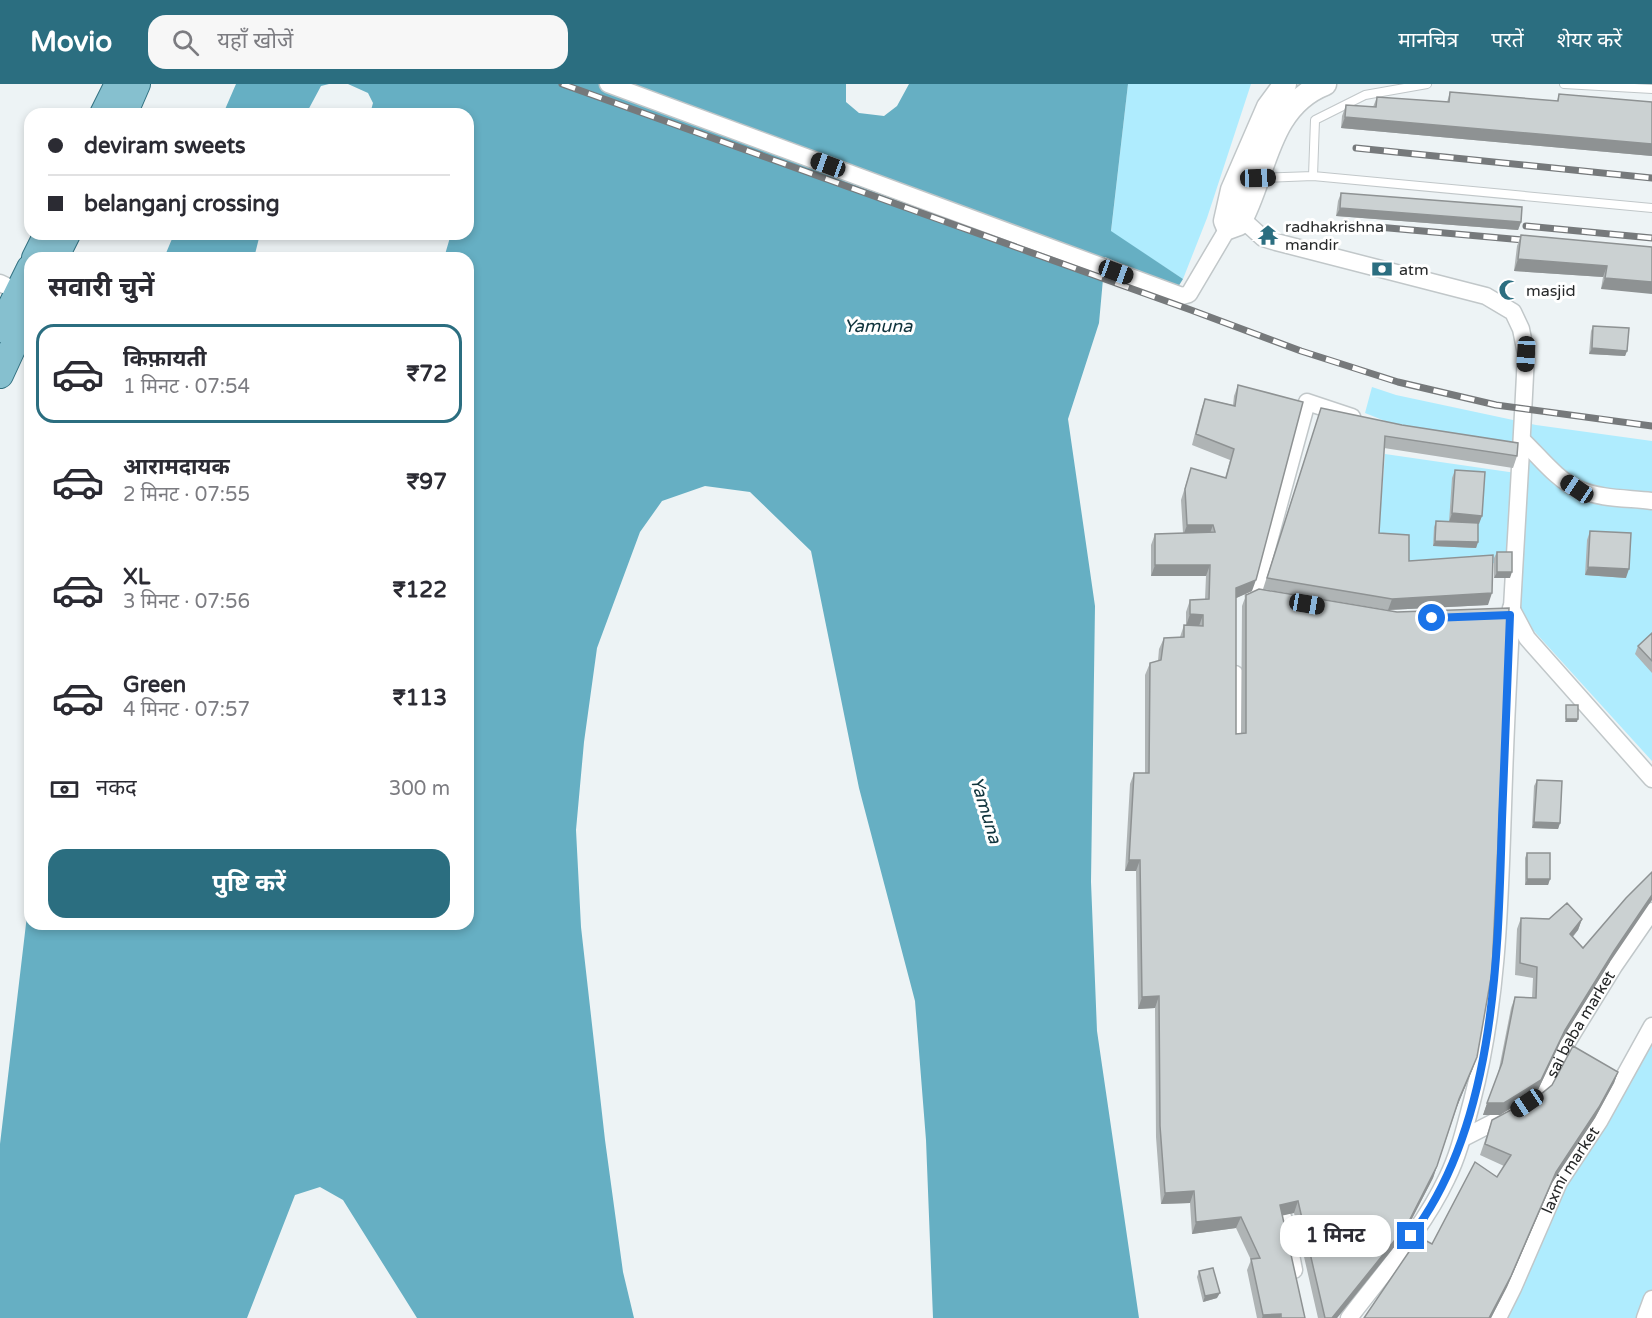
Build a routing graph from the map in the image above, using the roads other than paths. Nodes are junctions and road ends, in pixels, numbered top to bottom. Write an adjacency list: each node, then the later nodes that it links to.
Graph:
1 (118, 84): 9 (main road)
2 (137, 84): 10 (main road)
3 (608, 84): 15 (street)
4 (1285, 84): 11 (main road)
5 (1322, 84): 11 (main road)
6 (1426, 84): 12 (lane)
7 (1564, 84): 8 (lane)
8 (1652, 89)
9 (106, 108)
10 (127, 108)
11 (1263, 141): 13 (main road); 15 (main road)
12 (1313, 176): 13 (lane); 14 (lane)
13 (1258, 178): 15 (main road)
14 (1652, 208)
15 (1235, 224): 21 (street)
16 (24, 280): 17 (main road)
17 (16, 295): 18 (main road); 19 (main road)
18 (0, 330)
19 (0, 375)
20 (1371, 423): 24 (street)
21 (1522, 446): 22 (street); 23 (street); 25 (street)
22 (1501, 449)
23 (1652, 501)
24 (1275, 598)
25 (1507, 613): 28 (street); 31 (street)
26 (1235, 657): 27 (street)
27 (1237, 739)
28 (1652, 779)
29 (1652, 911): 31 (street, sai baba market)
30 (1652, 1026): 36 (street, laxmi market)
31 (1463, 1138): 35 (street)
32 (1284, 1219): 33 (street)
33 (1296, 1281)
34 (1652, 1299): 37 (street)
35 (1349, 1318)
36 (1498, 1318)
37 (1646, 1318)

